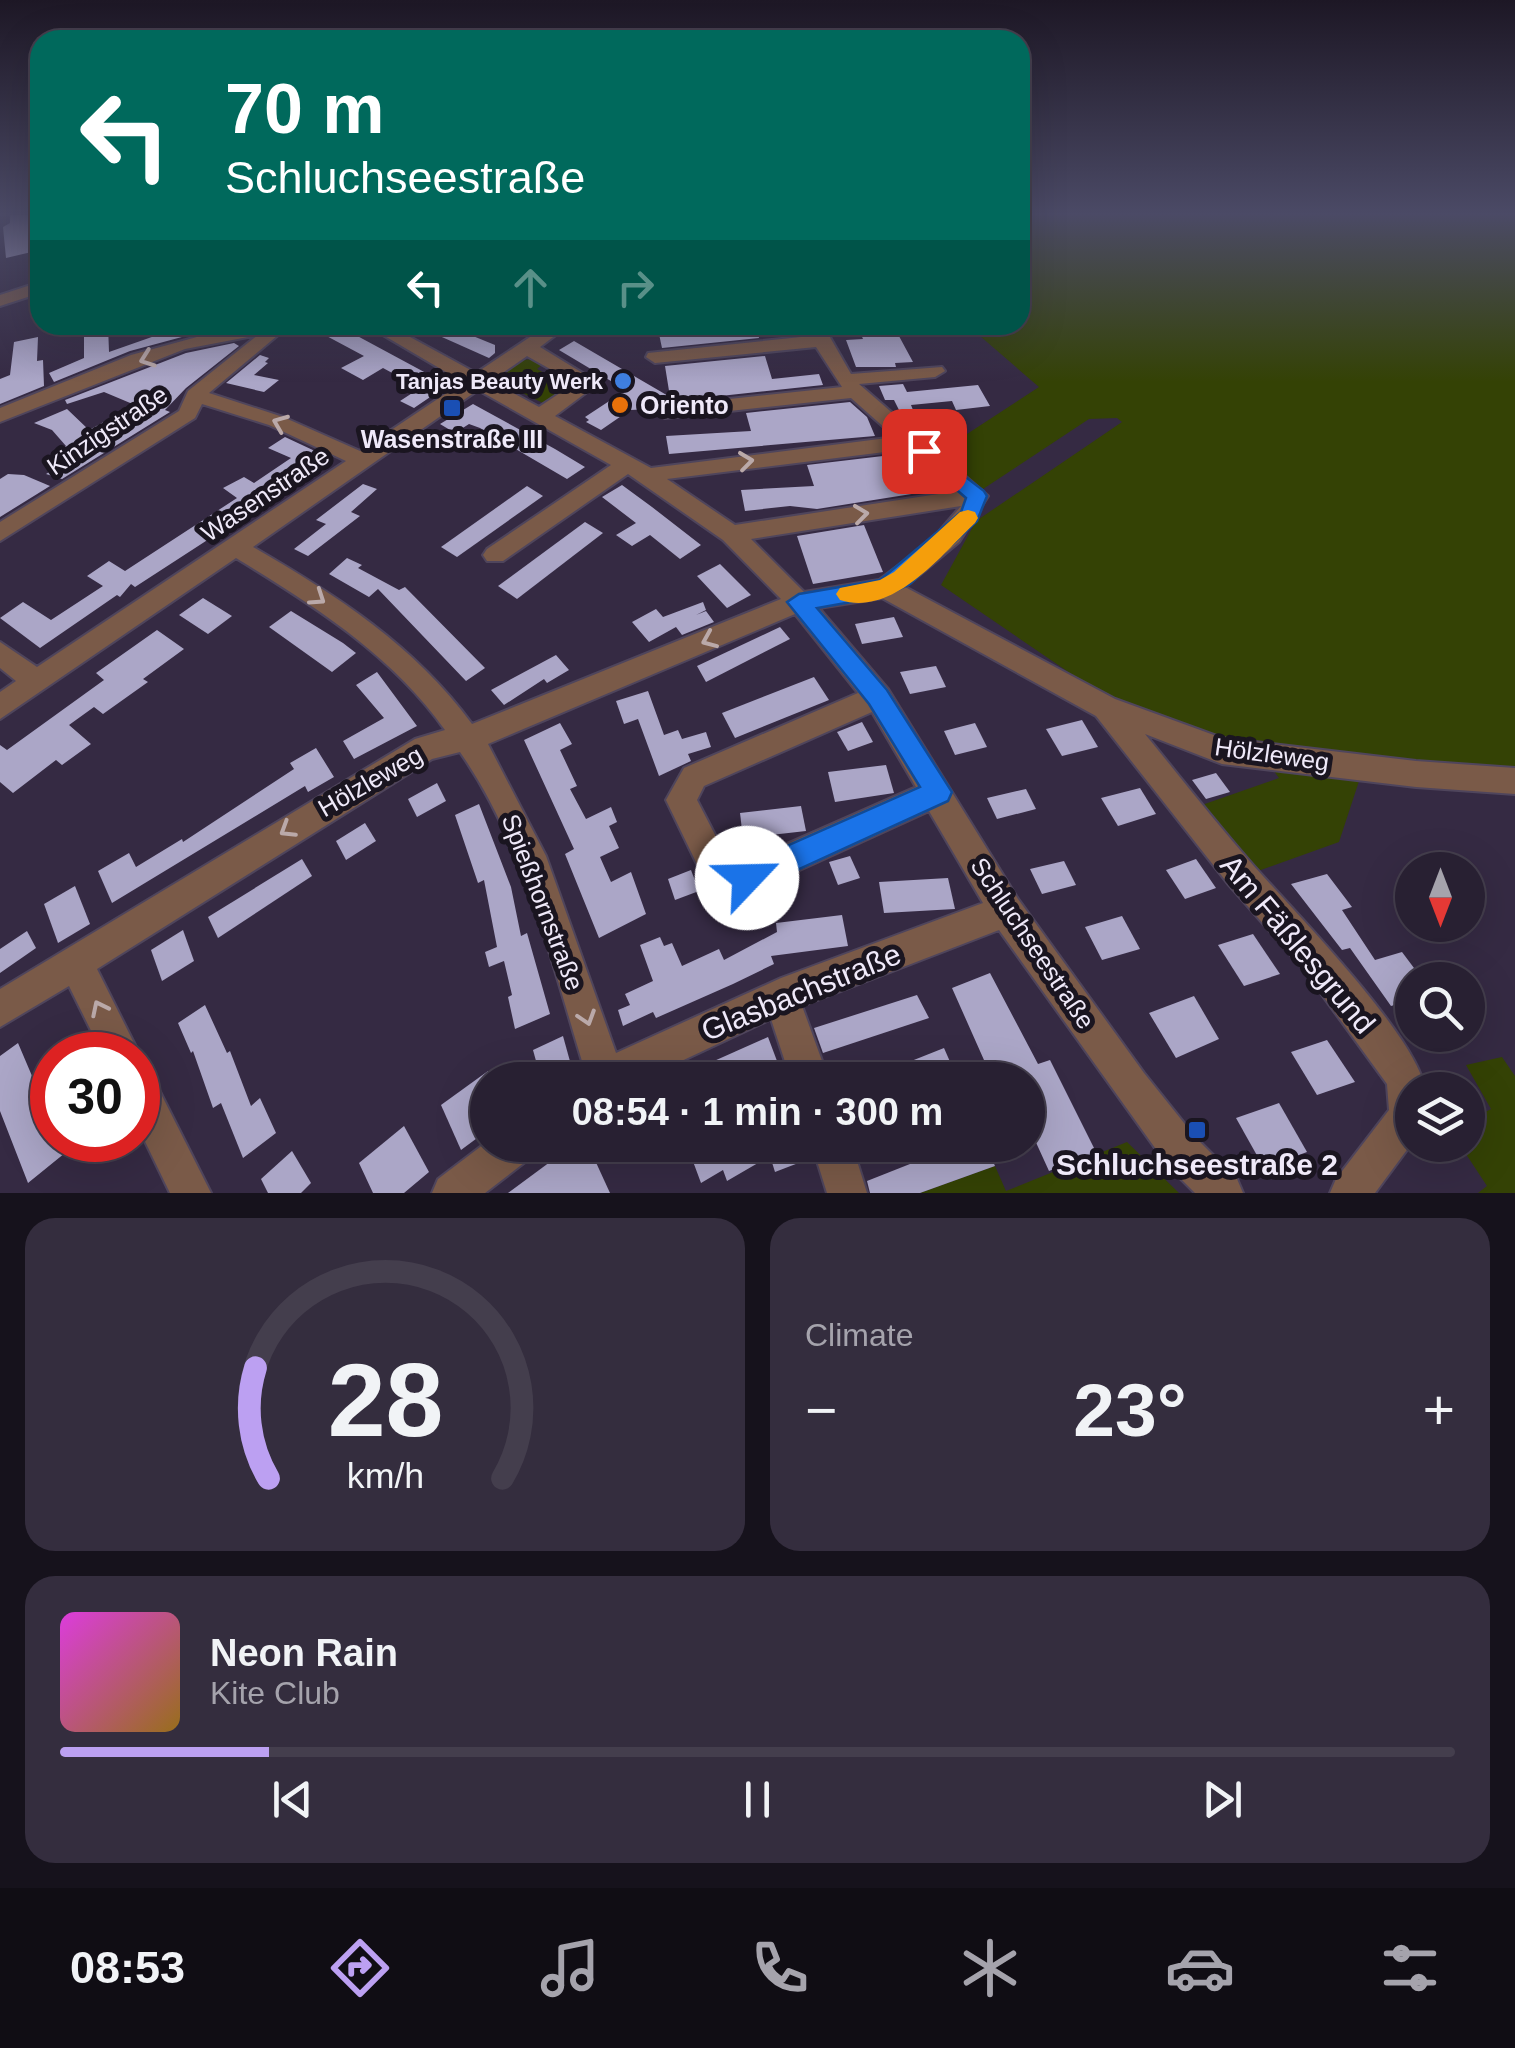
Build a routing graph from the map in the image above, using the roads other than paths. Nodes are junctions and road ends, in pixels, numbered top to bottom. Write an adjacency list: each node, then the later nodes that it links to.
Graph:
1 (30, 291): 2 (street)
2 (0, 302)
3 (221, 335): 17 (street, one-way to 17)
4 (268, 335): 14 (street, Kinzigstraße)
5 (393, 335): 12 (street, Schluchseestraße)
6 (546, 335): 9 (street, Wasenstraße)
7 (804, 335): 10 (street)
8 (819, 335): 13 (street)
9 (527, 348): 12 (street, Wasenstraße); 16 (street)
10 (656, 357)
11 (935, 371): 13 (street)
12 (478, 381): 16 (street, Schluchseestraße); 19 (street, Wasenstraße)
13 (850, 386): 15 (street); 18 (street)
14 (195, 395): 19 (street, one-way to 14); 23 (street, Kinzigstraße)
15 (665, 412)
16 (542, 415): 20 (street, Schluchseestraße)
17 (0, 416)
18 (911, 442): 21 (street, one-way to 18); 22 (street)
19 (363, 460): 25 (street, Wasenstraße)
20 (628, 464): 21 (street, Schluchseestraße); 26 (street)
21 (650, 478): 24 (street, Schluchseestraße)
22 (977, 496): 24 (street, one-way to 22); 27 (street, Hölzleweg)
23 (0, 533)
24 (731, 534): 28 (street, Schluchseestraße)
25 (235, 546): 30 (street, Wasenstraße); 34 (street, Spießhornstraße, one-way to 34)
26 (495, 555)
27 (885, 588): 28 (street, Hölzleweg); 33 (street, Hölzleweg)
28 (799, 602): 31 (street, Schluchseestraße); 34 (street, Hölzleweg, one-way to 34)
29 (0, 653): 30 (street)
30 (36, 682): 32 (street, Wasenstraße)
31 (878, 697): 36 (street, Schluchseestraße); 36 (street)
32 (0, 707)
33 (1105, 707): 35 (street, Hölzleweg); 52 (street, Am Fäßlesgrund)
34 (468, 736): 38 (street, Hölzleweg, one-way to 38); 42 (street, Spießhornstraße, one-way to 42)
35 (1515, 781)
36 (938, 792): 37 (street, Schluchseestraße)
37 (1006, 911): 39 (street, Glasbachstraße); 51 (street, Schluchseestraße)
38 (75, 962): 40 (street, Hölzleweg); 41 (street, one-way to 38)
39 (781, 996): 43 (street, Glasbachstraße); 44 (street)
40 (0, 1008)
41 (110, 1032)
42 (597, 1062)
43 (637, 1062)
44 (804, 1062)
45 (160, 1131): 48 (street)
46 (493, 1162): 49 (street)
47 (837, 1162): 50 (street)
48 (190, 1193)
49 (452, 1193)
50 (847, 1193)
51 (1223, 1193)
52 (1350, 1193)

